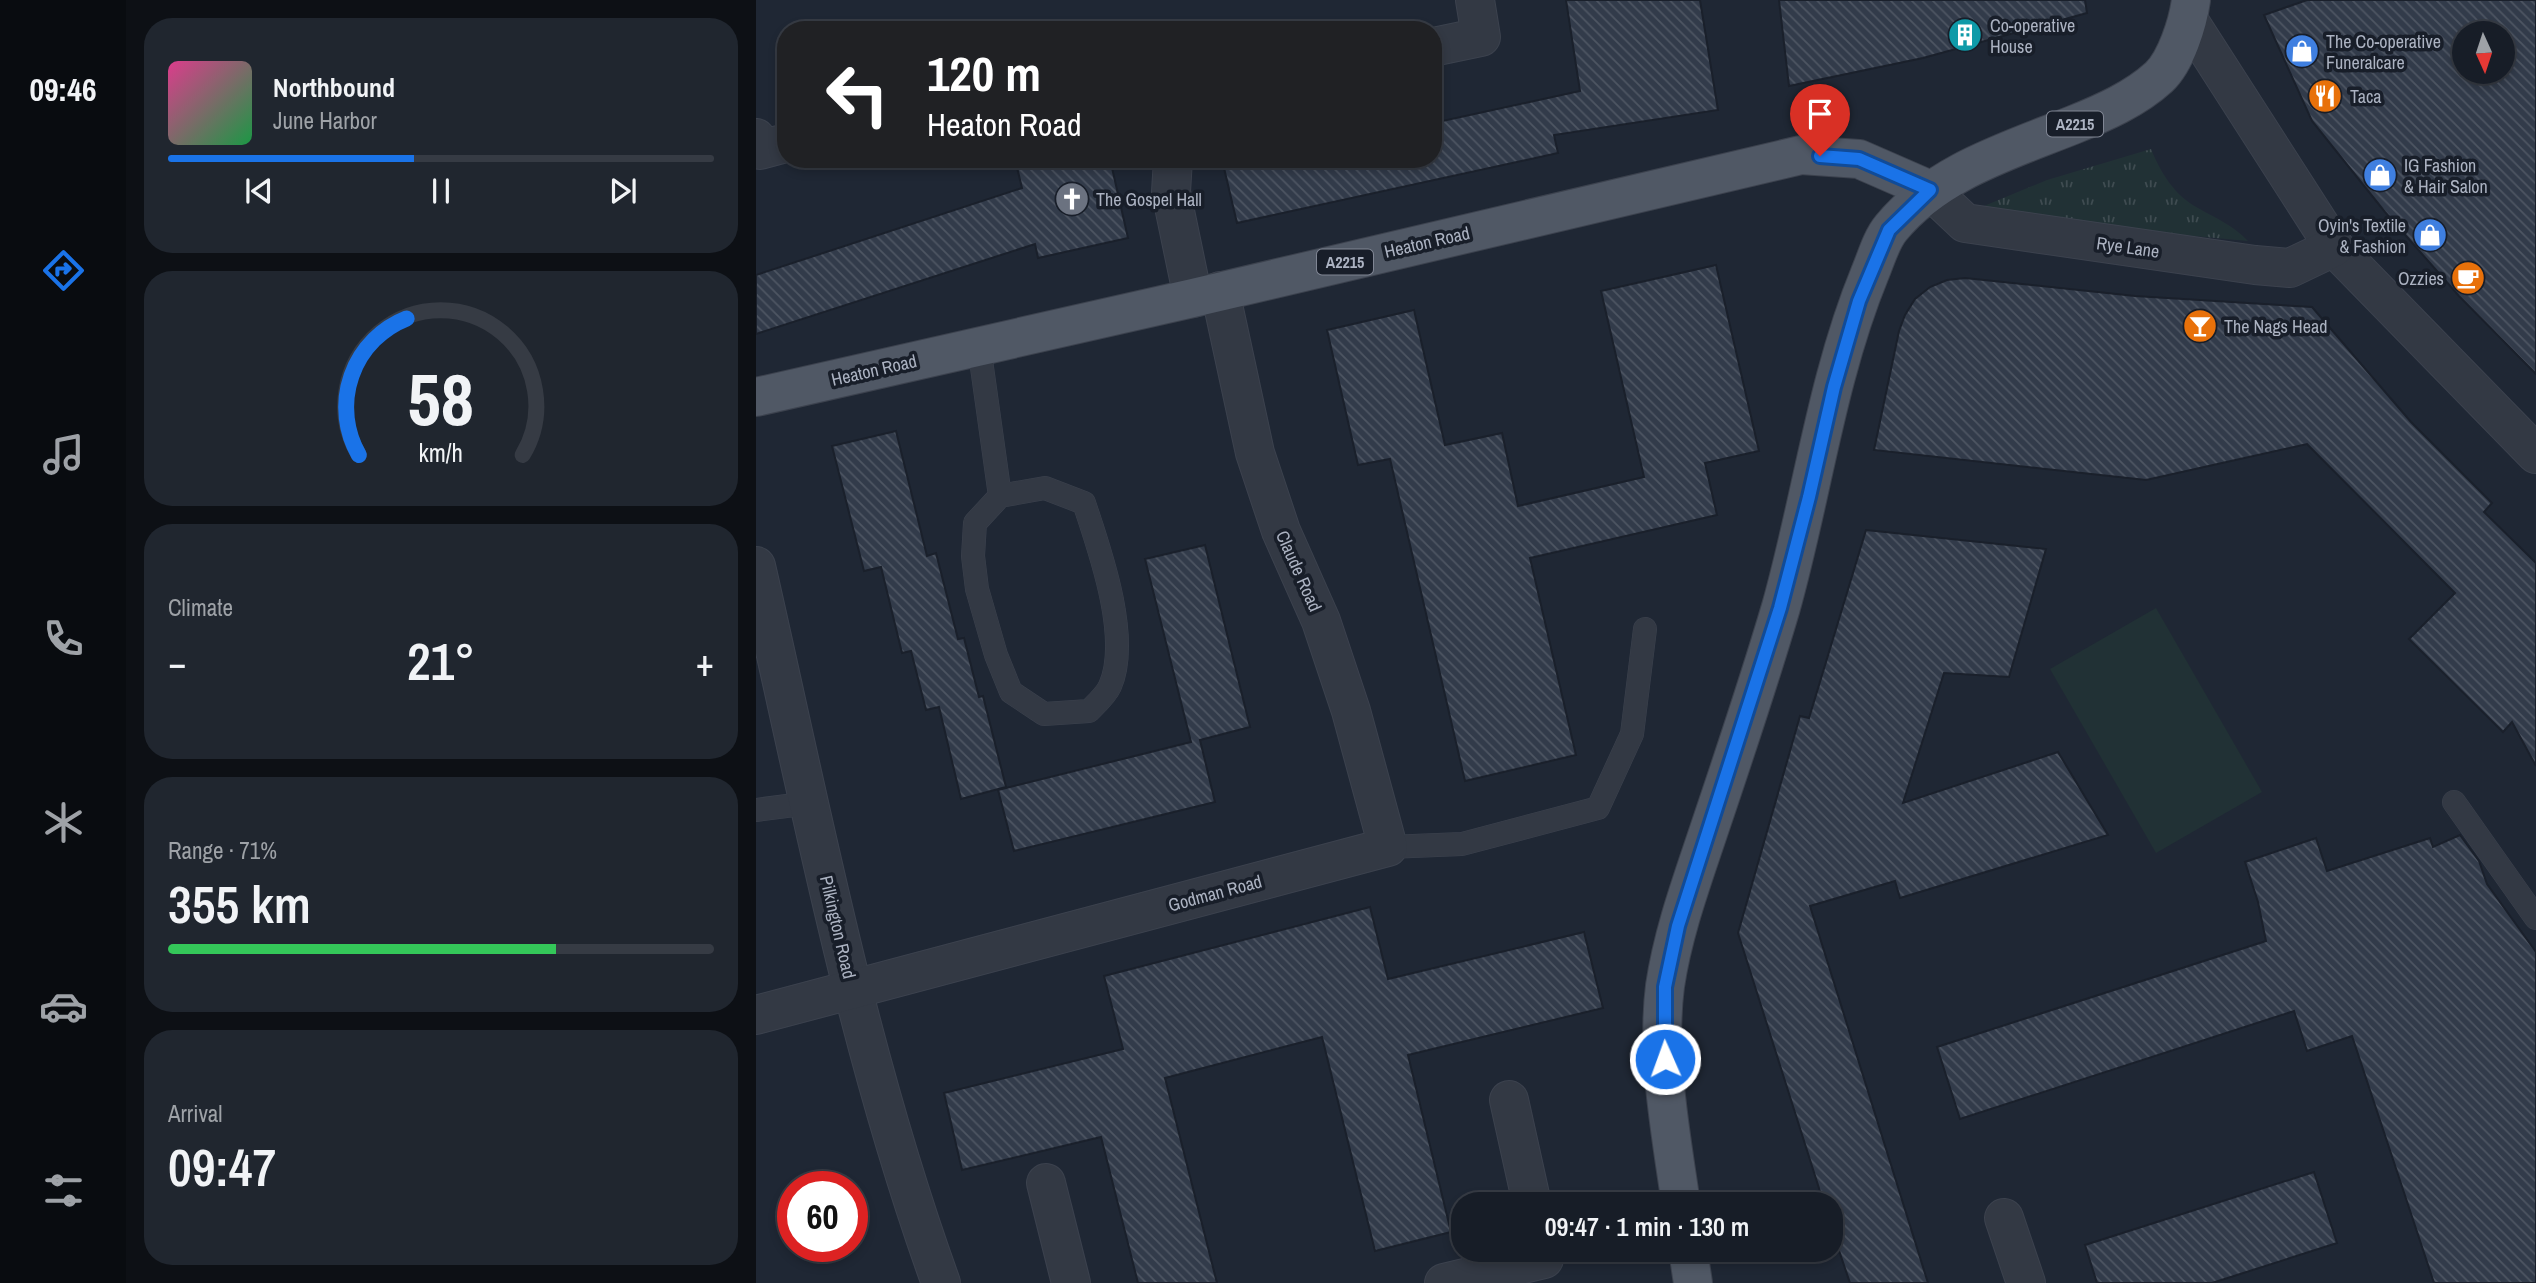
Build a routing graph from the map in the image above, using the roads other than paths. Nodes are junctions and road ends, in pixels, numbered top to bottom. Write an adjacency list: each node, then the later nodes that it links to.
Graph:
1 (1475, 0): 3 (street)
2 (2190, 11): 7 (main road, A2215); 8 (street)
3 (1442, 45)
4 (756, 138): 5 (street)
5 (777, 145)
6 (1172, 168): 9 (street, Claude Road)
7 (1930, 190): 8 (street, Rye Lane); 9 (main road, Heaton Road / A2215); 26 (main road, A2215)
8 (2334, 247): 12 (street)
9 (1206, 295): 10 (main road, Heaton Road / A2215); 19 (street, Claude Road)
10 (979, 346): 11 (main road, Heaton Road / A2215); 13 (lane)
11 (756, 397)
12 (2536, 454)
13 (1000, 495): 13 (lane)
14 (756, 566): 17 (street, Pilkington Road)
15 (1645, 629): 19 (lane, Godman Road)
16 (2454, 802): 20 (lane)
17 (810, 803): 18 (lane); 21 (street, Pilkington Road)
18 (756, 810)
19 (1388, 847): 21 (street, Godman Road)
20 (2536, 918)
21 (853, 990): 22 (street, Godman Road); 30 (street, Pilkington Road)
22 (756, 1015)
23 (1509, 1100): 25 (street)
24 (1046, 1183): 31 (street)
25 (1529, 1192)
26 (1679, 1192)
27 (2004, 1218): 34 (street)
28 (1532, 1262): 32 (street)
29 (1690, 1262): 33 (main road)
30 (941, 1283)
31 (1071, 1283)
32 (1444, 1283)
33 (1693, 1283)
34 (2026, 1283)

